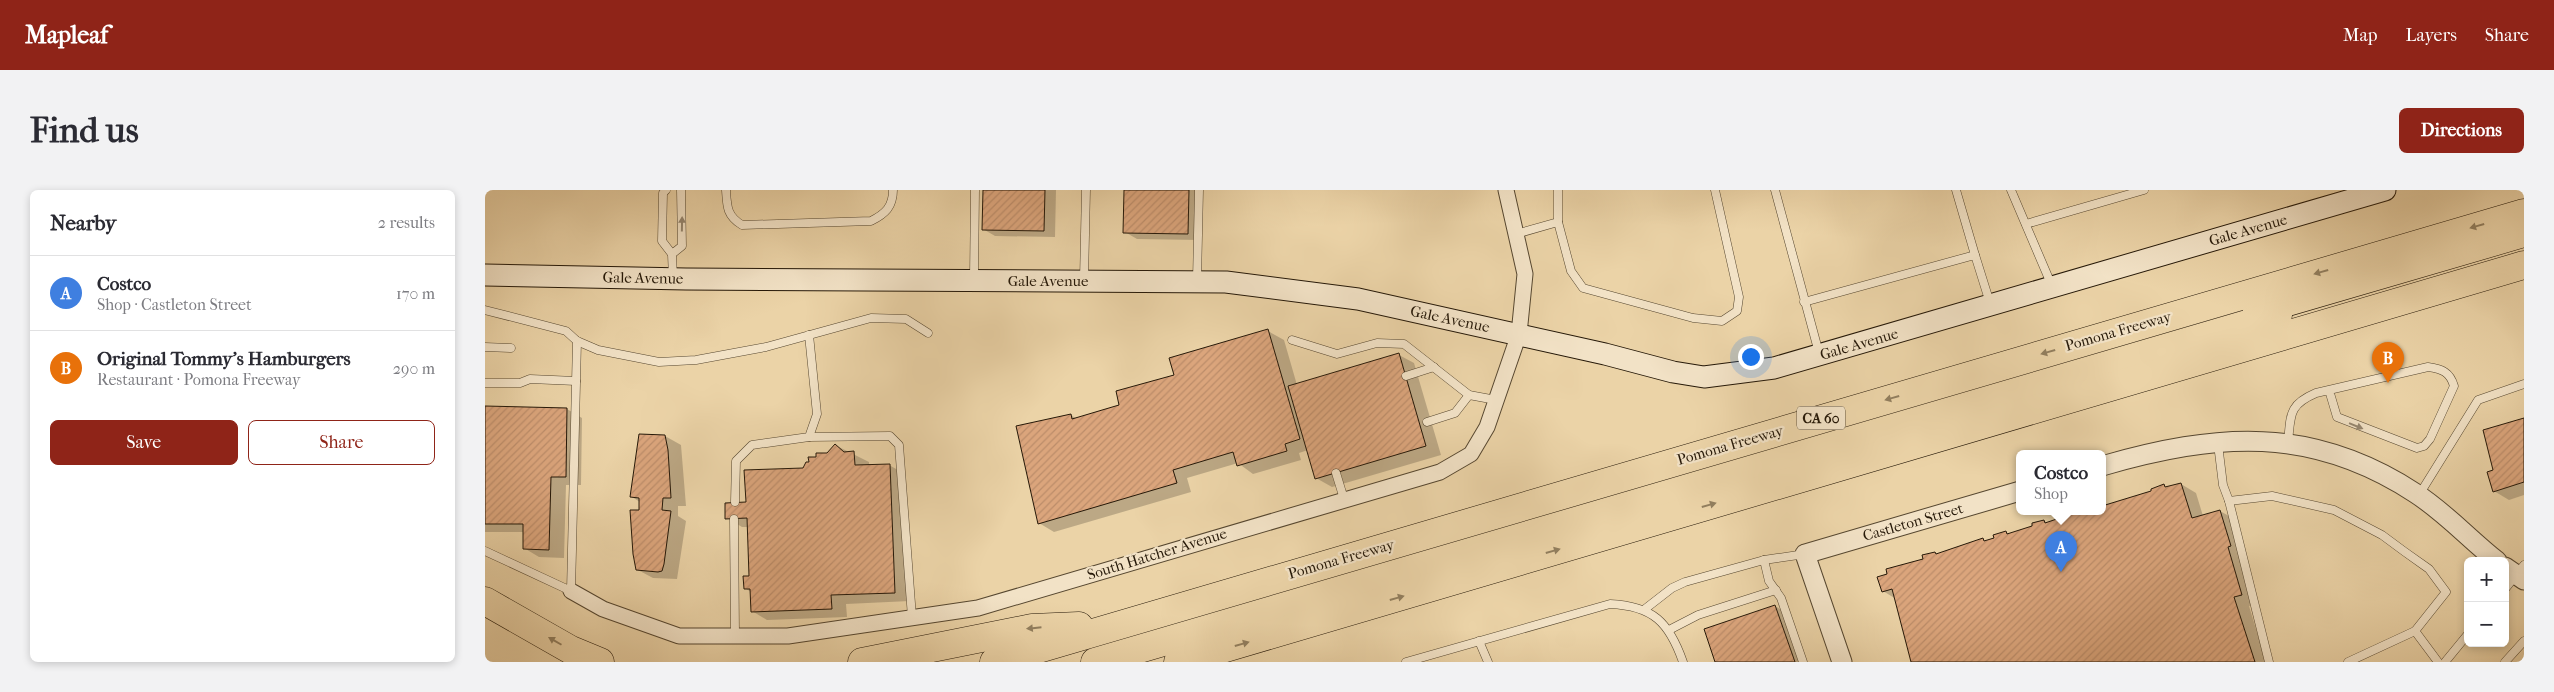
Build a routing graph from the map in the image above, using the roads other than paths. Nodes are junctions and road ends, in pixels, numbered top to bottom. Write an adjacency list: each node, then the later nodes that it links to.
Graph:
1 (666, 190): 22 (lane)
2 (681, 190): 22 (lane, one-way to 2)
3 (726, 190): 4 (lane)
4 (893, 190)
5 (975, 190): 27 (lane)
6 (1086, 190): 28 (lane)
7 (1199, 190): 29 (lane)
8 (1505, 190): 20 (street, South Hatcher Avenue)
9 (1559, 190): 17 (lane)
10 (1715, 190): 17 (lane)
11 (1775, 190): 31 (lane)
12 (1956, 190): 23 (lane)
13 (2011, 190): 18 (lane)
14 (2143, 190): 18 (lane)
15 (2385, 190): 30 (main road, Gale Avenue)
16 (2524, 213): 71 (highway, Pomona Freeway / CA 60, one-way to 71)
17 (1558, 222): 20 (lane)
18 (2026, 224): 30 (lane)
19 (2524, 233): 82 (highway)
20 (1516, 234): 35 (street, South Hatcher Avenue)
21 (2524, 244): 83 (highway)
22 (672, 254): 26 (lane)
23 (1975, 255): 31 (lane); 32 (lane)
24 (2524, 265): 78 (highway, one-way to 24)
25 (485, 275): 26 (main road, Gale Avenue)
26 (673, 279): 27 (main road, Gale Avenue)
27 (974, 281): 28 (main road, Gale Avenue)
28 (1084, 281): 29 (main road, Gale Avenue)
29 (1197, 282): 35 (main road, Gale Avenue)
30 (2053, 287): 32 (main road, Gale Avenue)
31 (1804, 302): 41 (lane)
32 (1991, 306): 41 (main road, Gale Avenue)
33 (485, 310): 38 (lane)
34 (928, 333): 36 (lane)
35 (1519, 334): 41 (main road, Gale Avenue); 49 (street, South Hatcher Avenue)
36 (809, 335): 38 (lane); 51 (lane)
37 (1292, 340): 42 (lane)
38 (577, 341): 44 (lane)
39 (485, 347): 40 (lane)
40 (511, 348)
41 (1819, 355)
42 (1434, 367): 43 (lane); 48 (lane)
43 (1406, 376)
44 (576, 381): 45 (lane); 67 (lane)
45 (485, 382)
46 (2524, 384): 57 (lane)
47 (2329, 390): 47 (lane, one-way to 47); 53 (lane)
48 (1469, 395): 49 (lane); 50 (lane)
49 (1496, 400): 58 (street, South Hatcher Avenue)
50 (1427, 422)
51 (809, 437): 60 (lane); 70 (lane)
52 (2217, 442): 53 (street); 54 (street); 59 (lane)
53 (2288, 442): 57 (street)
54 (2106, 465)
55 (1336, 473): 58 (lane)
56 (2016, 492): 63 (street, Castleton Street)
57 (2419, 495): 64 (street)
58 (1344, 499): 70 (street, South Hatcher Avenue)
59 (2229, 501): 73 (lane); 89 (lane)
60 (735, 502)
61 (734, 519): 74 (lane)
62 (485, 551): 67 (lane)
63 (1805, 554): 65 (lane); 88 (street)
64 (2493, 557)
65 (1764, 560): 66 (lane); 69 (lane)
66 (1776, 590): 72 (lane); 87 (lane)
67 (571, 591): 74 (street, South Hatcher Avenue)
68 (485, 601): 79 (highway, one-way to 68)
69 (1645, 609): 72 (lane); 76 (lane)
70 (912, 617): 74 (street, South Hatcher Avenue)
71 (1117, 624): 80 (highway, one-way to 80); 81 (highway, Pomona Freeway / CA 60)
72 (1669, 630): 86 (lane)
73 (2415, 631): 90 (lane); 91 (lane)
74 (735, 636)
75 (2464, 639): 92 (lane)
76 (1479, 641): 84 (lane); 85 (lane)
77 (2524, 641): 93 (lane)
78 (1188, 660)
79 (599, 662)
80 (861, 662)
81 (993, 662)
82 (1054, 662)
83 (1095, 662)
84 (1406, 662)
85 (1488, 662)
86 (1683, 662)
87 (1803, 662)
88 (1842, 662)
89 (2269, 662)
90 (2348, 662)
91 (2438, 662)
92 (2445, 662)
93 (2505, 662)

